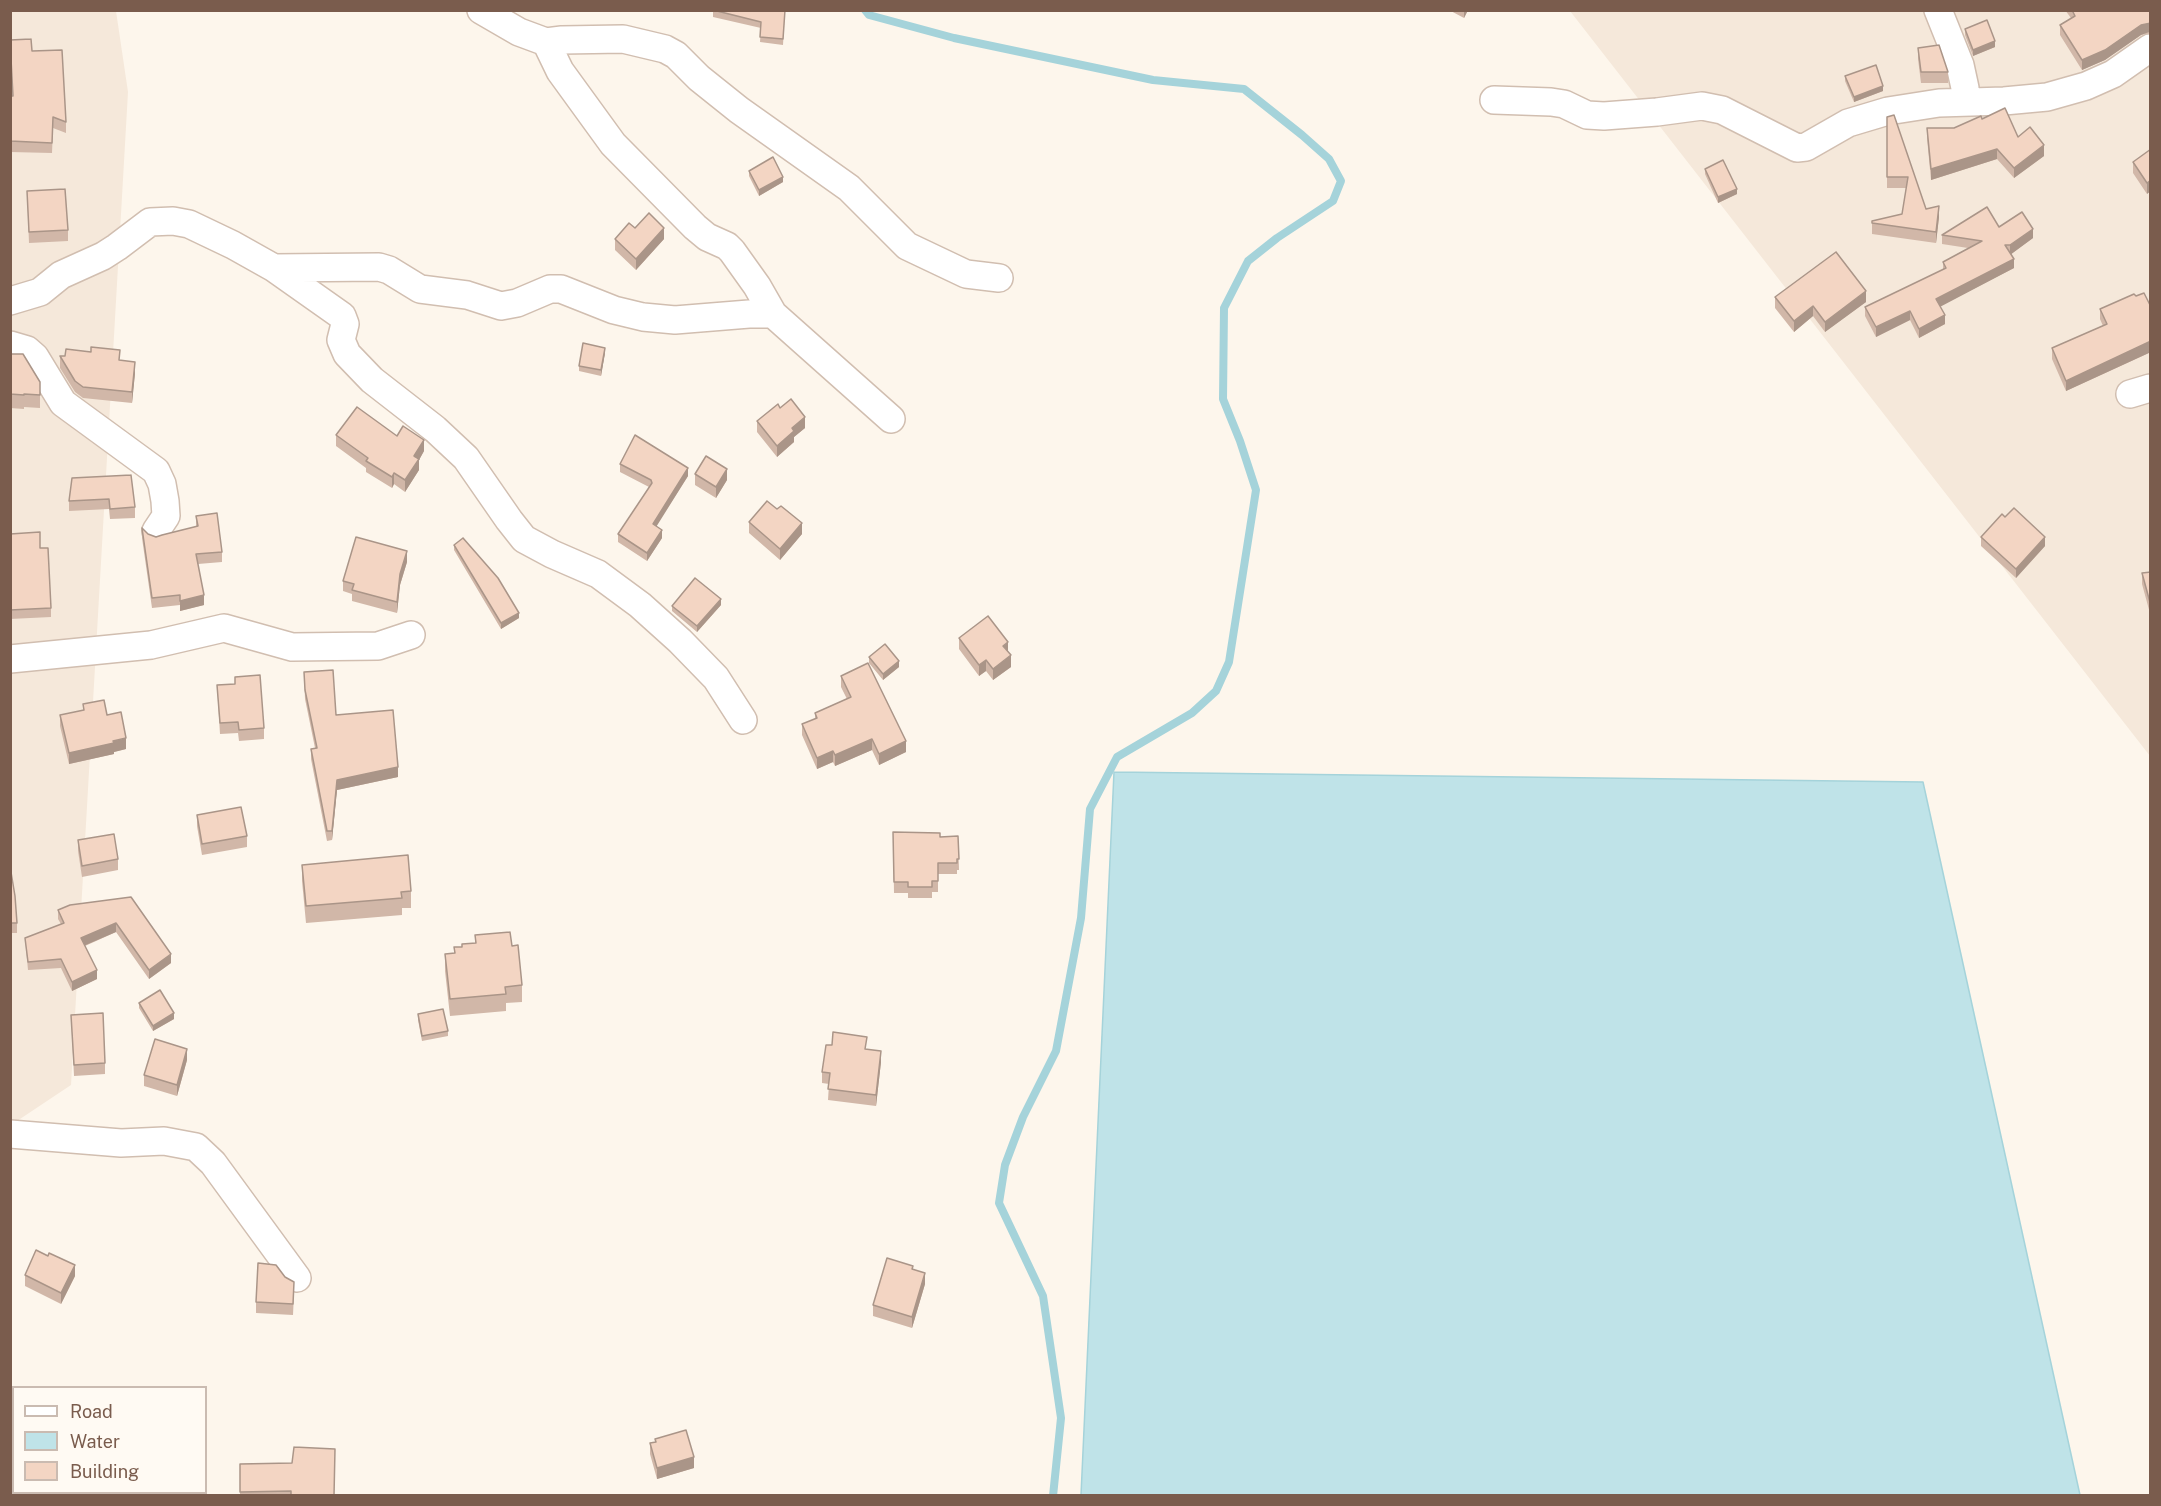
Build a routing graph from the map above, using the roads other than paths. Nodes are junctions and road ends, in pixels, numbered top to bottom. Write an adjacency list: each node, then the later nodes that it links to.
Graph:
1 (481, 10): 3 (street)
2 (1938, 10): 6 (street)
3 (546, 42): 8 (street); 10 (street)
4 (2151, 48): 6 (street)
5 (1494, 100): 6 (street)
6 (1965, 102)
7 (274, 268): 9 (street); 10 (street); 16 (street)
8 (999, 278)
9 (10, 301)
10 (773, 314): 12 (street)
11 (10, 345): 13 (street)
12 (891, 419)
13 (156, 531)
14 (411, 635): 15 (street)
15 (10, 659)
16 (743, 720)
17 (10, 1134): 18 (street)
18 (297, 1278)

